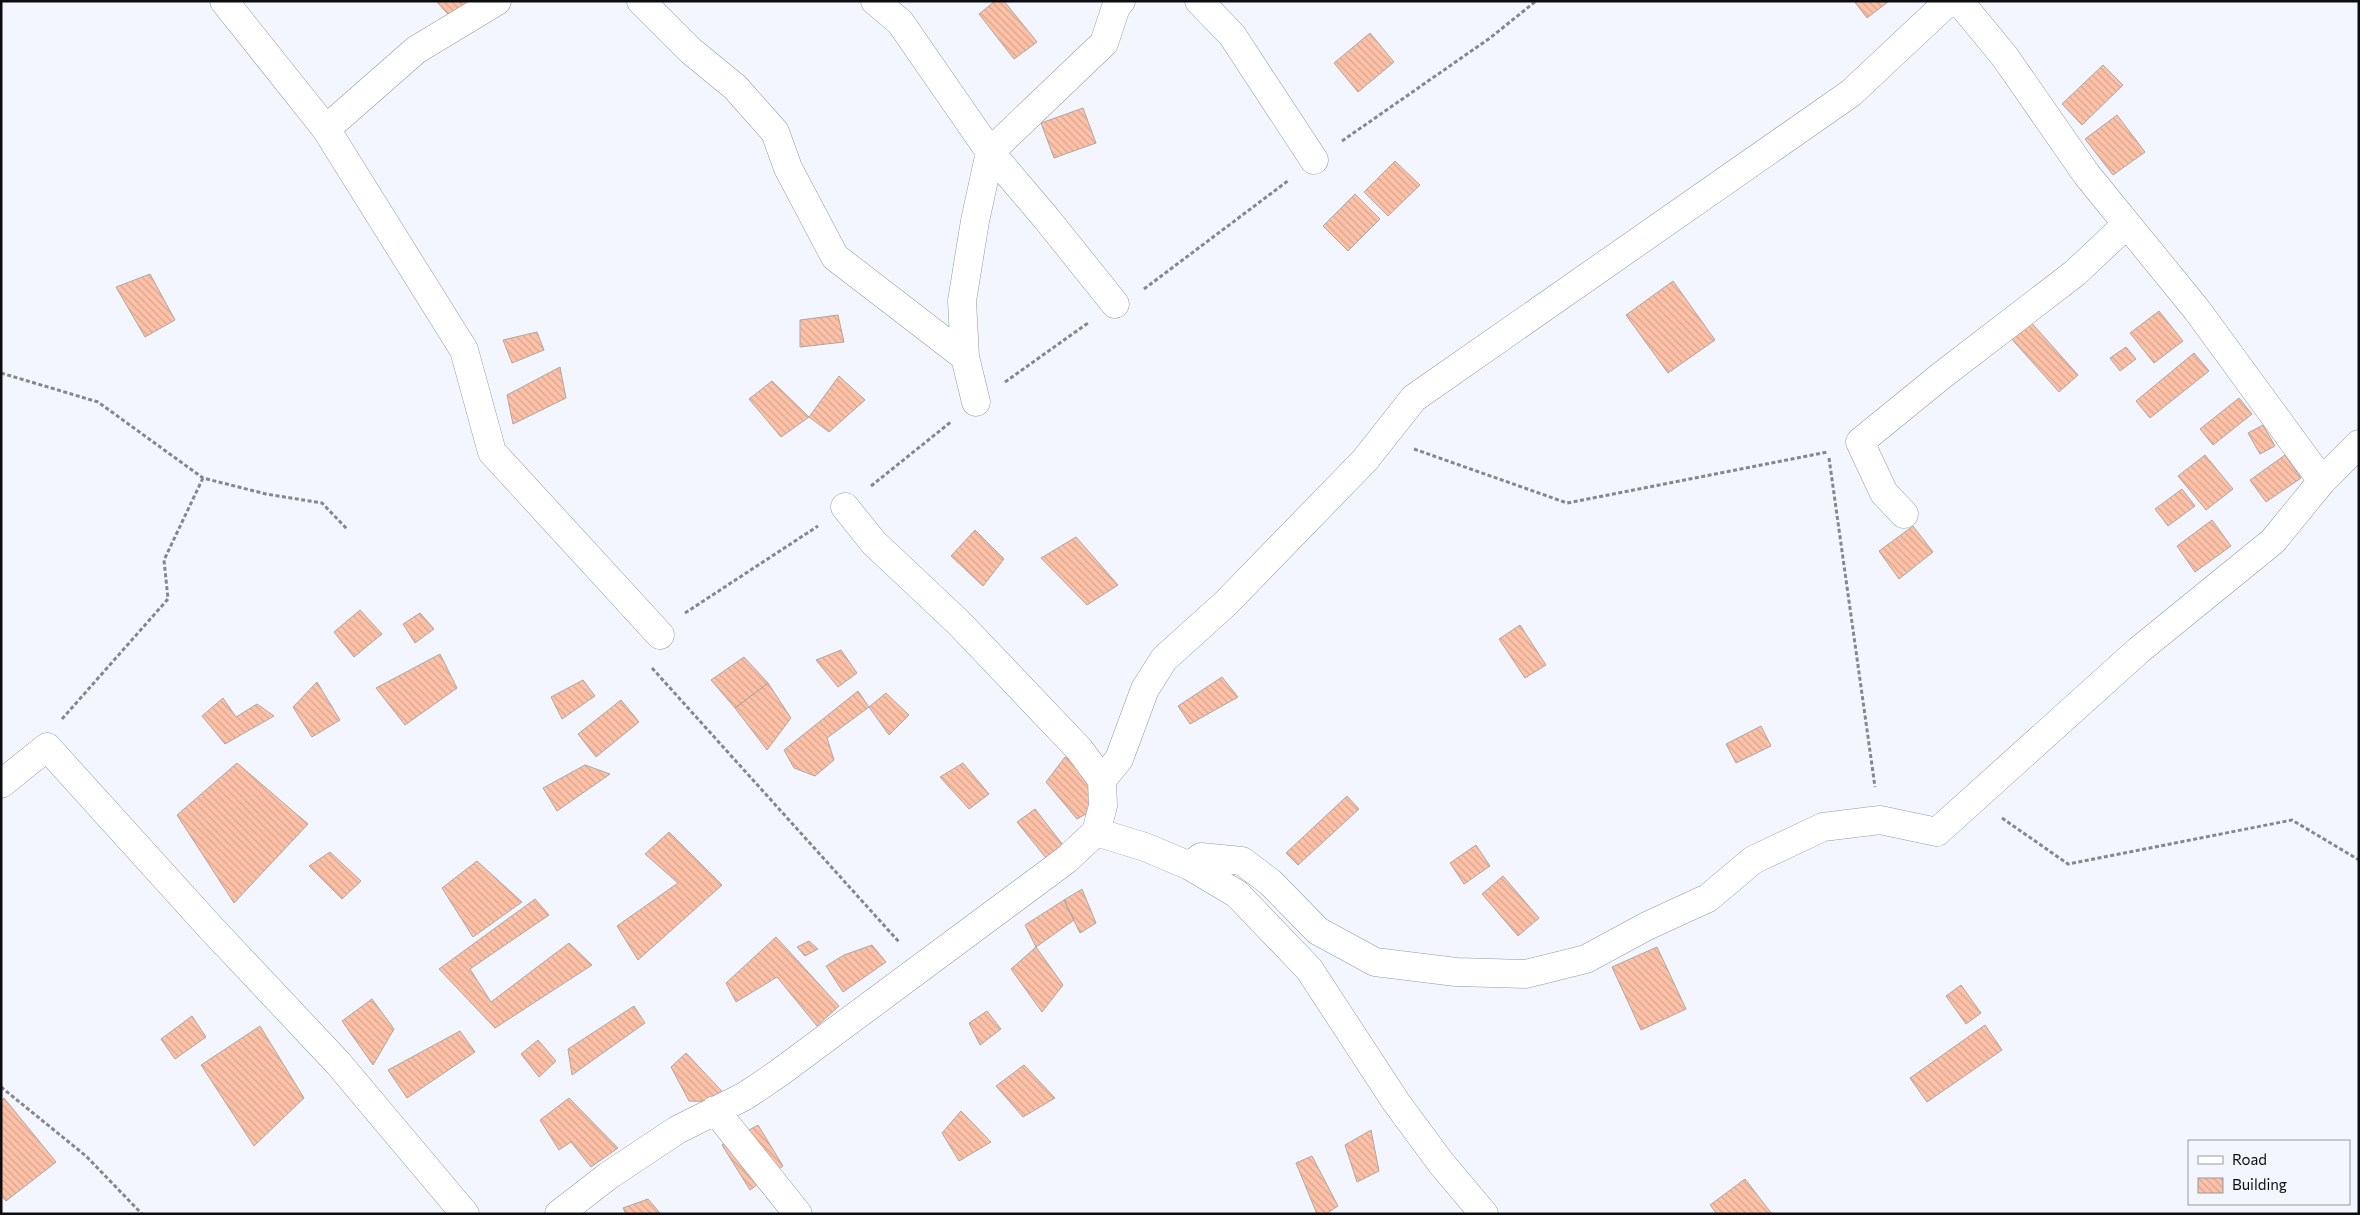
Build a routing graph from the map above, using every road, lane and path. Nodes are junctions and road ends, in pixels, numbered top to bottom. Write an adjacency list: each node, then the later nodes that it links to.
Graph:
1 (224, 1): 10 (street)
2 (497, 1): 10 (street)
3 (641, 1): 15 (street)
4 (875, 1): 11 (street)
5 (1121, 1): 11 (street)
6 (1199, 1): 12 (street)
7 (1536, 1): 12 (path)
8 (1949, 1): 18 (street)
9 (1959, 1): 13 (street)
10 (326, 129): 25 (street)
11 (990, 152): 14 (street); 15 (street)
12 (1314, 160): 14 (path)
13 (2126, 224): 21 (street); 23 (street)
14 (1115, 304): 17 (path)
15 (965, 357): 17 (street)
16 (1, 373): 20 (path)
17 (976, 402): 22 (path)
18 (1383, 438): 27 (street); 30 (path)
19 (2359, 444): 21 (street)
20 (202, 478): 24 (path); 26 (path)
21 (2322, 481): 29 (street)
22 (845, 507): 25 (path); 27 (street)
23 (1904, 514)
24 (347, 529)
25 (660, 635): 34 (path)
26 (47, 748): 28 (street); 38 (street)
27 (1102, 780): 31 (street)
28 (1, 784)
29 (1975, 799): 30 (street); 32 (path)
30 (1880, 820): 33 (street)
31 (1096, 832): 33 (street); 34 (street)
32 (2359, 860)
33 (1190, 866): 41 (street)
34 (922, 967): 36 (street)
35 (1, 1086): 37 (path)
36 (715, 1110): 39 (street); 40 (street)
37 (142, 1214)
38 (465, 1214)
39 (559, 1214)
40 (798, 1214)
41 (1484, 1214)

